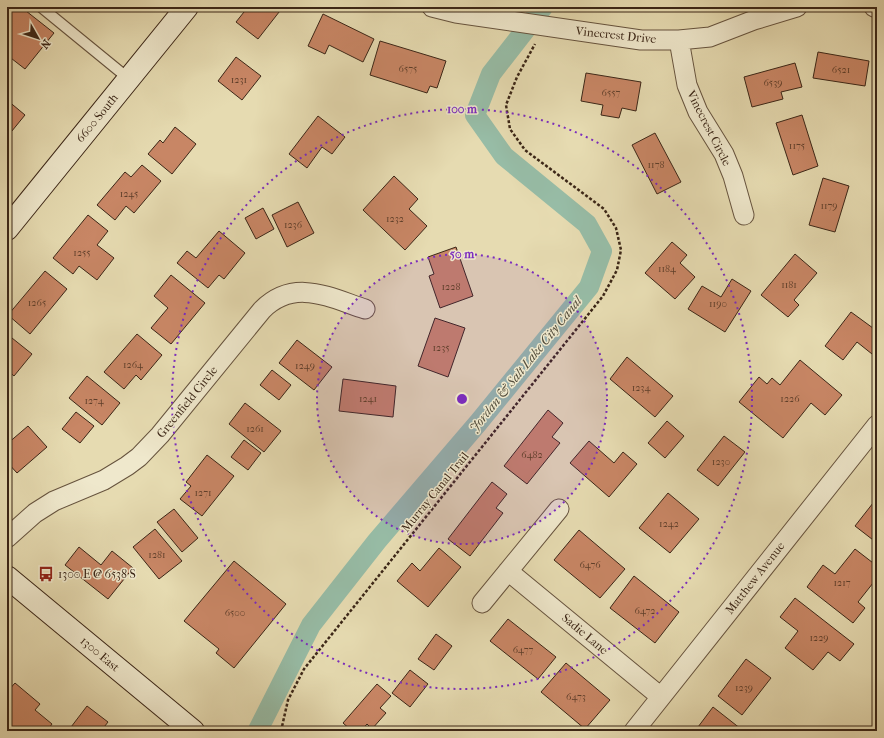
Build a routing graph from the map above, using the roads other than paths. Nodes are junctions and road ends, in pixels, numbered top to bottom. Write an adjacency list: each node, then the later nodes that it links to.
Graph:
1 (41, 7): 8 (lane)
2 (187, 7): 8 (main road, 6600 South)
3 (432, 7): 7 (street, Vinecrest Drive)
4 (797, 7): 7 (street, Vinecrest Drive)
5 (874, 7): 6 (street)
6 (877, 8)
7 (679, 40): 9 (street, Vinecrest Circle)
8 (129, 78): 10 (main road, 6600 South)
9 (744, 215)
10 (7, 229)
11 (365, 310): 14 (street, Greenfield Circle)
12 (877, 424): 18 (street, Matthew Avenue)
13 (559, 509): 15 (street)
14 (7, 538)
15 (508, 571): 17 (street); 18 (street, Sadie Lane)
16 (7, 578): 19 (main road, 1300 East)
17 (482, 603)
18 (661, 697): 20 (street, Matthew Avenue)
19 (193, 731)
20 (634, 731)

